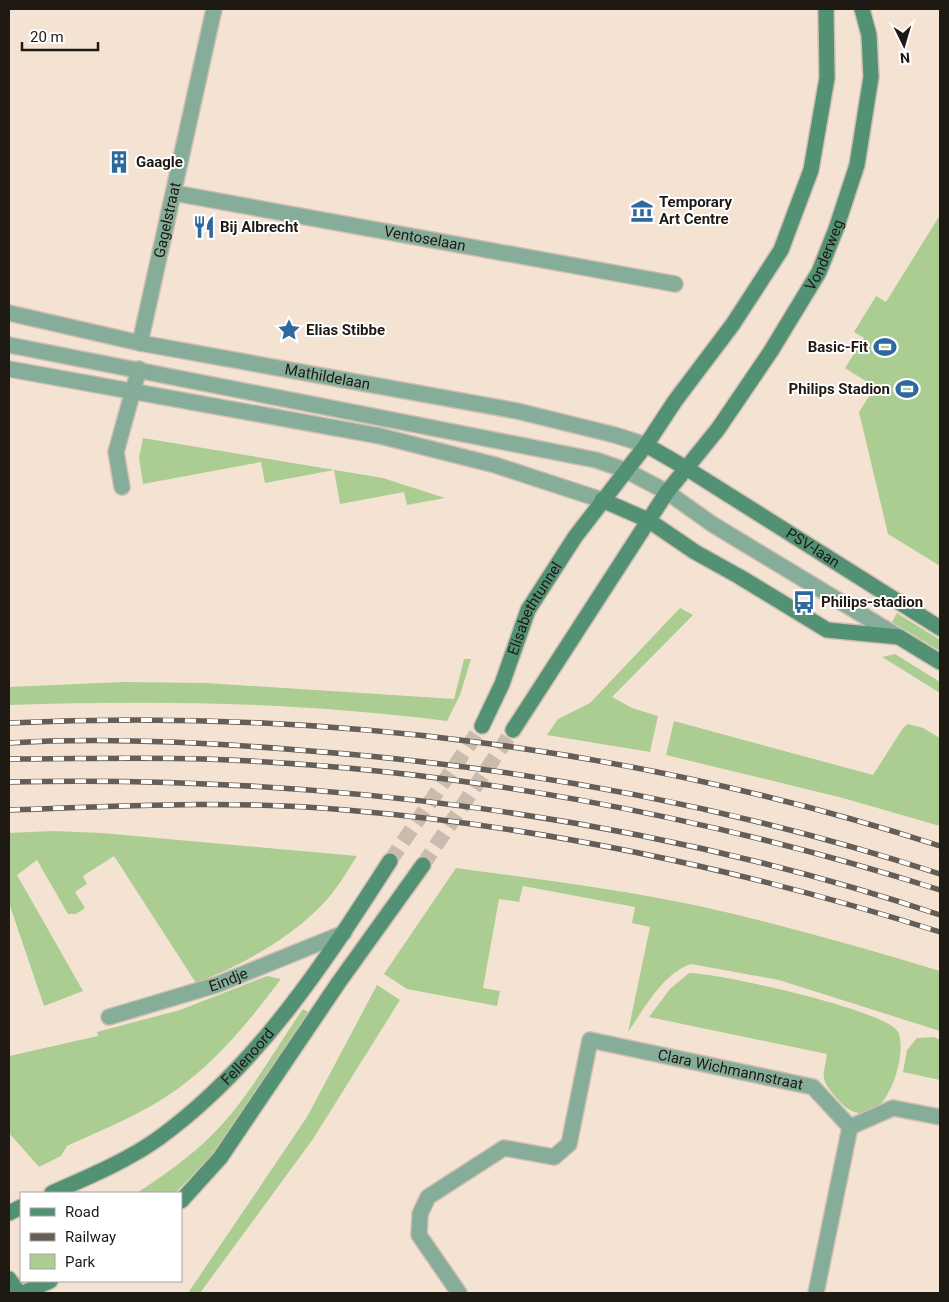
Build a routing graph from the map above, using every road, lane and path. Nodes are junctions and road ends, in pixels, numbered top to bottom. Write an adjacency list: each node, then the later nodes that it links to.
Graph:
1 (214, 9): 4 (street, Gagelstraat)
2 (826, 9): 12 (main road)
3 (862, 9): 13 (main road, Vonderweg)
4 (174, 193): 5 (street, Ventoselaan); 7 (street, Gagelstraat)
5 (675, 284)
6 (9, 313): 7 (street, Mathildelaan)
7 (140, 343): 12 (street, Mathildelaan)
8 (9, 345): 10 (street, Mathildelaan)
9 (9, 369): 11 (street)
10 (139, 369): 11 (street); 14 (street, Mathildelaan)
11 (134, 391): 15 (street); 17 (street)
12 (646, 445): 13 (main road, PSV-laan); 14 (main road, Elisabethtunnel)
13 (686, 468): 16 (main road, Vonderweg); 19 (main road, PSV-laan)
14 (625, 470): 16 (street, Mathildelaan); 17 (main road, Elisabethtunnel)
15 (122, 488)
16 (667, 492): 18 (main road, Vonderweg); 20 (street)
17 (602, 500): 18 (main road); 22 (main road, Elisabethtunnel)
18 (648, 520): 20 (main road); 23 (main road)
19 (940, 628)
20 (899, 637): 21 (main road)
21 (940, 662)
22 (482, 726)
23 (513, 730)
24 (390, 861): 26 (main road, Fellenoord)
25 (423, 865): 31 (main road, Fellenoord)
26 (344, 933): 27 (street, Eindje); 30 (main road, Fellenoord)
27 (109, 1017)
28 (940, 1117): 29 (street)
29 (850, 1127): 36 (street, Clara Wichmannstraat); 37 (street)
30 (54, 1192)
31 (182, 1200)
32 (9, 1279): 34 (main road)
33 (48, 1282): 35 (main road)
34 (19, 1293)
35 (23, 1293)
36 (459, 1293)
37 (816, 1293)

